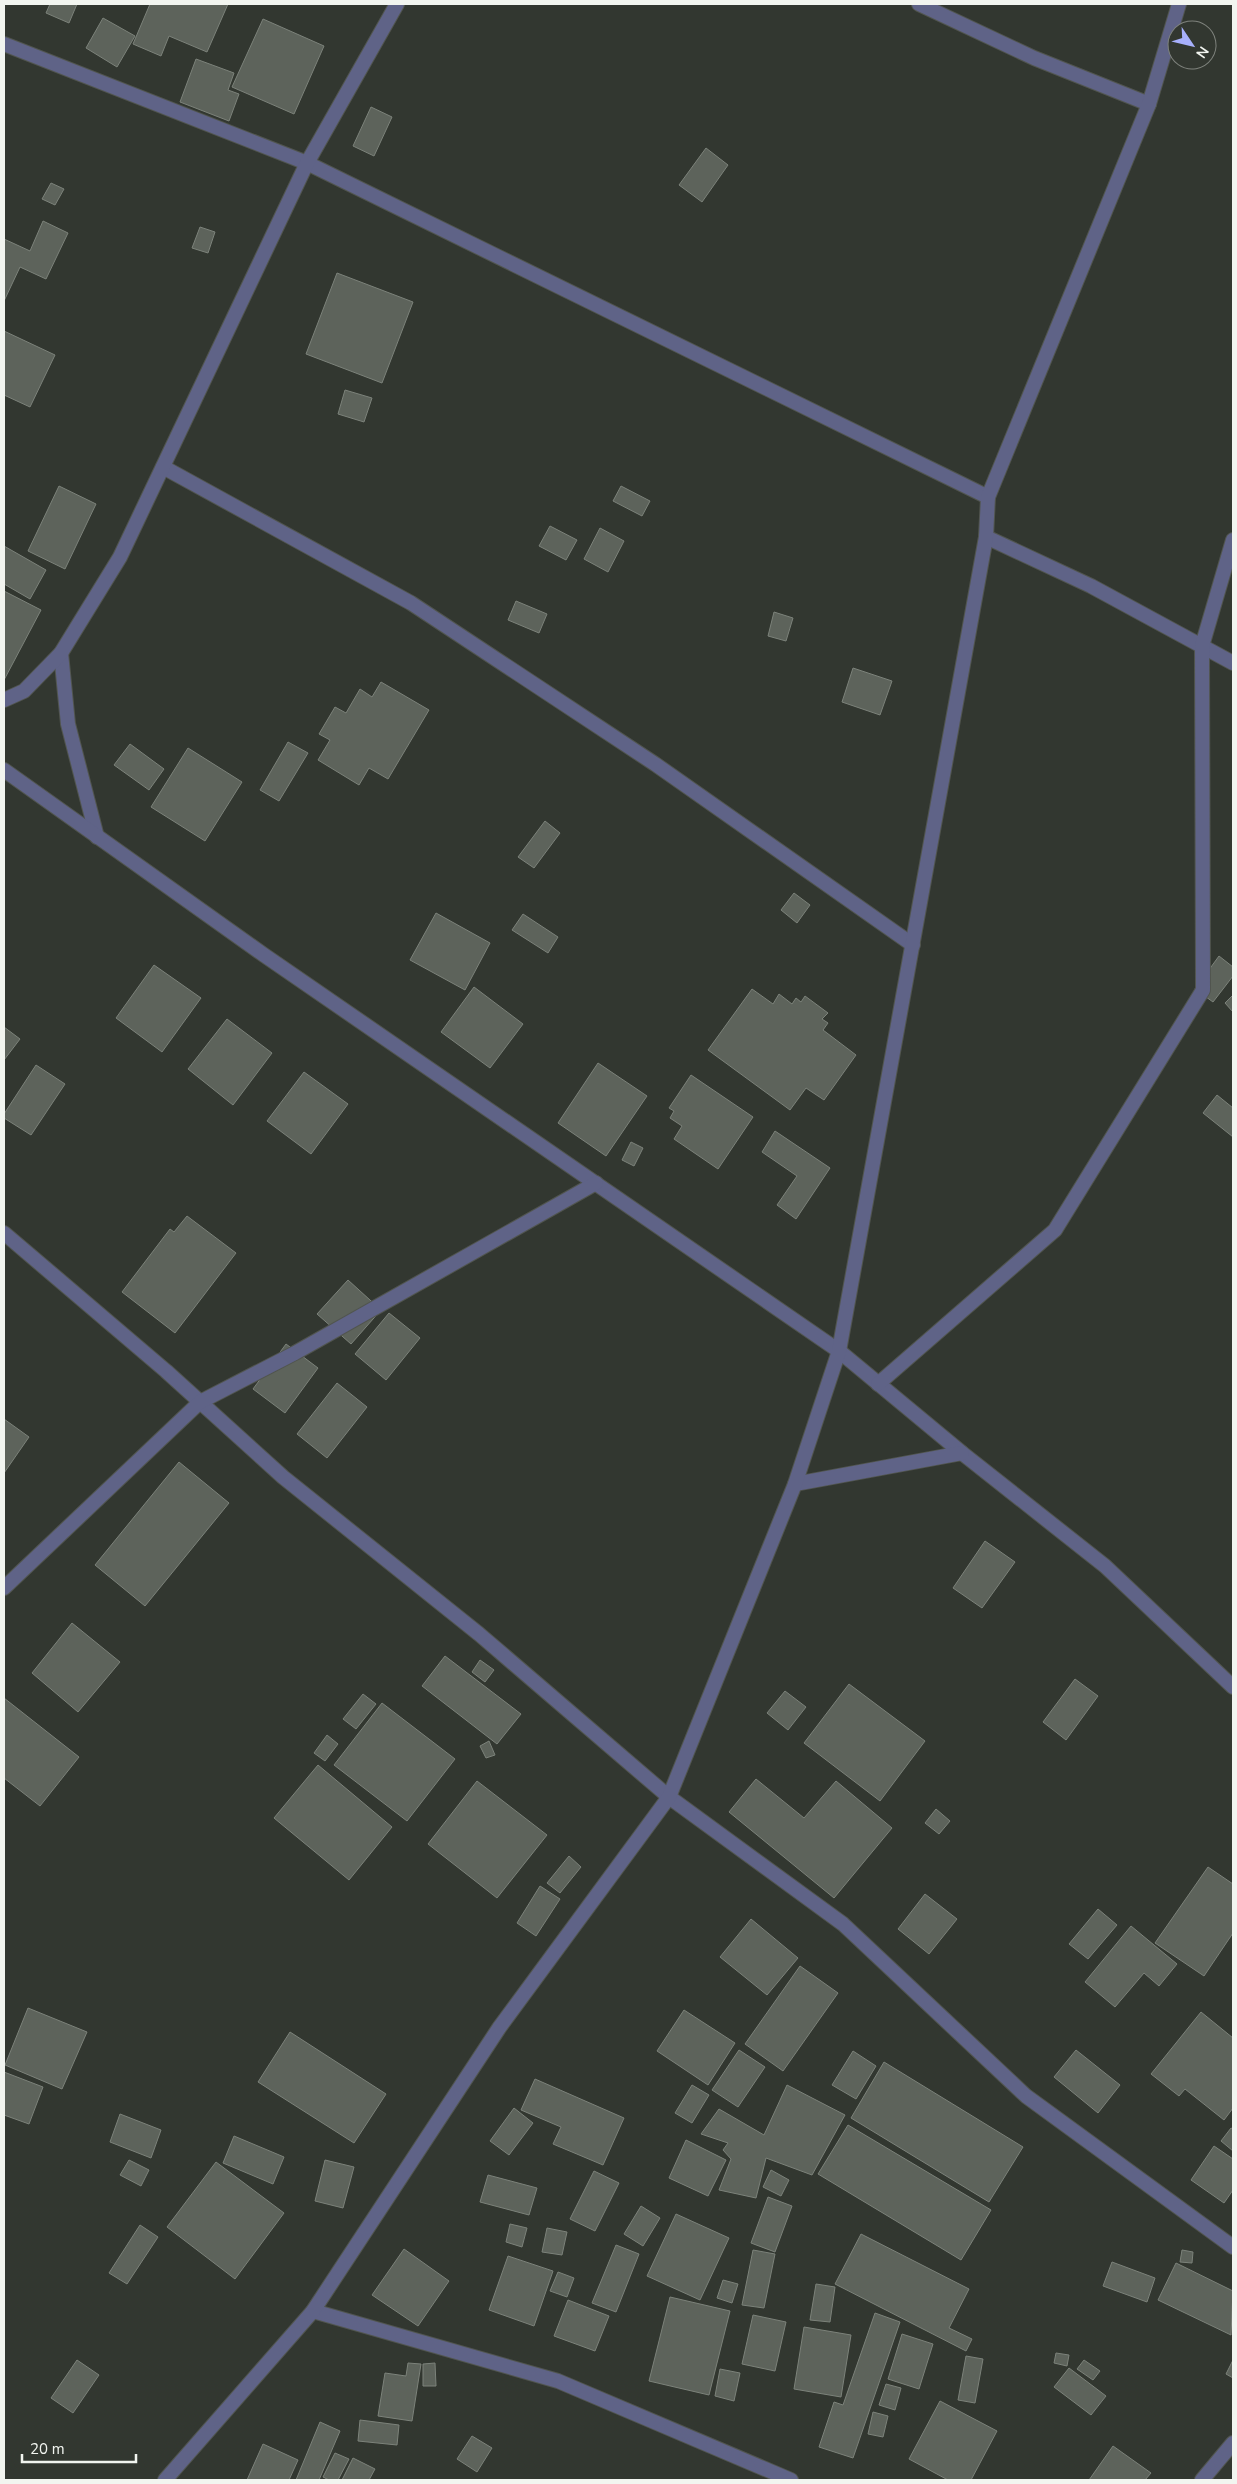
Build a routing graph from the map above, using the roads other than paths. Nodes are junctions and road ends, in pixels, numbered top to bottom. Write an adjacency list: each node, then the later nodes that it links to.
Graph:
1 (397, 4): 6 (street)
2 (920, 4): 5 (street)
3 (1179, 4): 5 (street)
4 (4, 44): 6 (street)
5 (1148, 104): 8 (street)
6 (307, 163): 7 (street); 8 (street)
7 (163, 467): 12 (street); 17 (street)
8 (988, 497): 9 (street)
9 (986, 537): 11 (street); 17 (street)
10 (1233, 540): 11 (street)
11 (1202, 646): 13 (street); 21 (street)
12 (61, 653): 14 (street); 16 (street)
13 (1233, 663)
14 (4, 700)
15 (4, 770): 16 (street)
16 (97, 837): 18 (street)
17 (913, 945): 20 (street)
18 (596, 1183): 20 (street); 22 (street)
19 (4, 1233): 22 (street)
20 (839, 1351): 21 (street); 24 (street)
21 (878, 1384): 23 (street)
22 (200, 1402): 25 (street); 27 (street)
23 (962, 1454): 24 (street); 26 (street)
24 (795, 1484): 27 (street)
25 (4, 1588)
26 (1233, 1687)
27 (669, 1797): 28 (street); 29 (street)
28 (1233, 2247)
29 (313, 2311): 31 (street); 32 (street)
30 (1233, 2443): 33 (street)
31 (165, 2480)
32 (791, 2480)
33 (1202, 2480)

